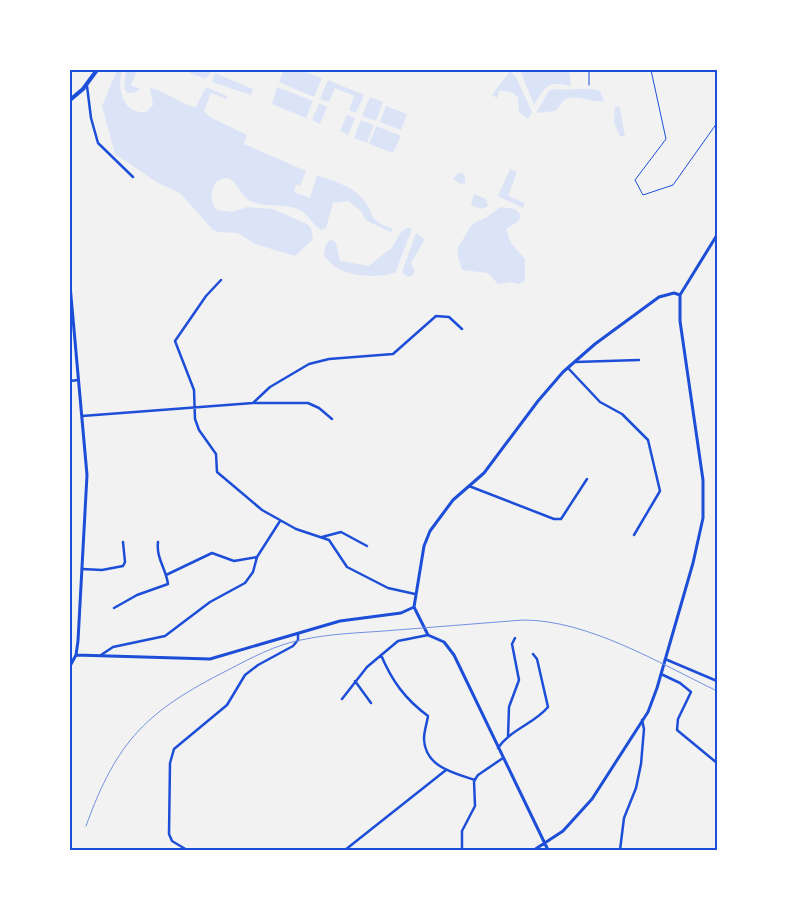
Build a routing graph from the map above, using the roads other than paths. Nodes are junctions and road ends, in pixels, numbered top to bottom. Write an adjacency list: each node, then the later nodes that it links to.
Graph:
1 (97, 70): 4 (main road)
2 (589, 70): 5 (lane)
3 (651, 70): 7 (lane)
4 (86, 84): 6 (main road); 8 (street)
5 (588, 85)
6 (70, 100)
7 (717, 123)
8 (133, 177)
9 (717, 235): 12 (street)
10 (221, 280): 20 (street)
11 (70, 285): 17 (street)
12 (680, 295): 15 (street); 44 (street)
13 (462, 329): 19 (street)
14 (639, 360): 15 (street)
15 (575, 362): 16 (street)
16 (568, 368): 24 (street); 26 (street)
17 (78, 380): 18 (street); 21 (street)
18 (70, 381)
19 (253, 403): 20 (street); 22 (street)
20 (194, 408): 21 (street); 25 (street)
21 (82, 416): 32 (street)
22 (332, 419)
23 (587, 479): 24 (street)
24 (468, 486): 34 (street)
25 (280, 521): 27 (street); 31 (street)
26 (634, 535)
27 (322, 537): 30 (street); 34 (street)
28 (123, 542): 32 (street)
29 (158, 542): 33 (street)
30 (367, 546)
31 (258, 557): 33 (street); 42 (street)
32 (82, 569): 41 (street)
33 (166, 575): 36 (street)
34 (416, 594): 35 (street)
35 (414, 607): 37 (street); 38 (street)
36 (114, 608)
37 (298, 634): 42 (street); 59 (street)
38 (427, 634): 43 (street); 53 (street)
39 (515, 638): 52 (street)
40 (533, 654): 52 (street)
41 (76, 655): 42 (street); 45 (street)
42 (101, 655)
43 (381, 655): 47 (street); 56 (street)
44 (665, 659): 46 (street); 48 (street)
45 (70, 666)
46 (661, 674): 51 (street); 55 (street)
47 (355, 680): 49 (street); 50 (street)
48 (717, 681)
49 (342, 699)
50 (371, 703)
51 (642, 720): 58 (street); 64 (street)
52 (508, 737): 53 (street)
53 (498, 748): 54 (street)
54 (503, 758): 57 (street); 58 (street)
55 (717, 762)
56 (446, 770): 57 (street); 60 (street)
57 (475, 780): 61 (street)
58 (546, 843): 62 (street); 63 (street)
59 (187, 850)
60 (345, 850)
61 (462, 850)
62 (534, 850)
63 (548, 850)
64 (620, 850)

